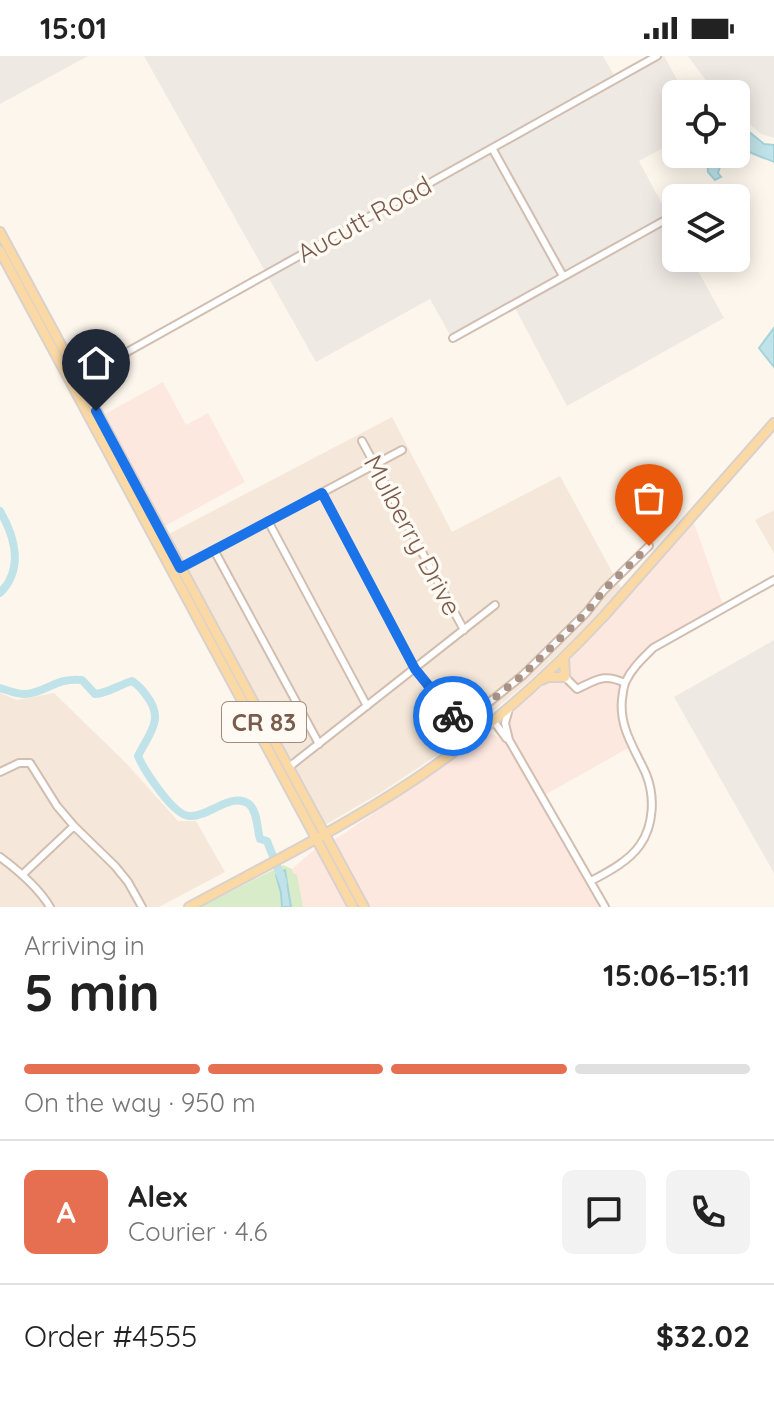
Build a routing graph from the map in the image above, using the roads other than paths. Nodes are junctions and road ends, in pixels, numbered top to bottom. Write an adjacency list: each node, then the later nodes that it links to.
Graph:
1 (657, 56): 2 (street, Aucutt Road)
2 (492, 148): 6 (street); 8 (street, Aucutt Road)
3 (662, 222): 6 (street)
4 (0, 232): 8 (main road, CR 83)
5 (0, 251): 8 (main road, CR 83)
6 (563, 276): 7 (street)
7 (453, 338)
8 (75, 381): 17 (main road, CR 83)
9 (774, 423): 21 (main road)
10 (362, 441): 12 (street, Mulberry Drive)
11 (402, 450): 12 (street)
12 (375, 464): 13 (street); 20 (street, Mulberry Drive)
13 (322, 493): 14 (street); 22 (street)
14 (268, 521): 16 (street); 26 (street)
15 (649, 546): 22 (street)
16 (214, 550): 17 (street); 30 (street)
17 (176, 570): 31 (main road, CR 83); 35 (main road, CR 83)
18 (774, 580): 25 (street)
19 (495, 605): 20 (street)
20 (464, 630): 22 (street)
21 (564, 657): 23 (main road); 24 (main road)
22 (415, 669): 26 (street)
23 (565, 677): 24 (main road); 25 (street)
24 (538, 682): 27 (main road)
25 (625, 683): 38 (street)
26 (367, 706): 30 (street)
27 (510, 707): 28 (main road); 29 (street)
28 (493, 720): 29 (street); 34 (main road)
29 (509, 740): 38 (street)
30 (319, 744): 31 (street)
31 (289, 767): 34 (main road, CR 83)
32 (0, 772): 33 (street)
33 (74, 826): 37 (street); 40 (street)
34 (325, 834): 35 (main road); 43 (main road)
35 (316, 839): 41 (main road); 42 (main road)
36 (0, 857): 37 (street)
37 (22, 875): 39 (street)
38 (591, 881): 44 (street)
39 (50, 907)
40 (142, 907)
41 (189, 907)
42 (353, 907)
43 (364, 907)
44 (605, 907)

